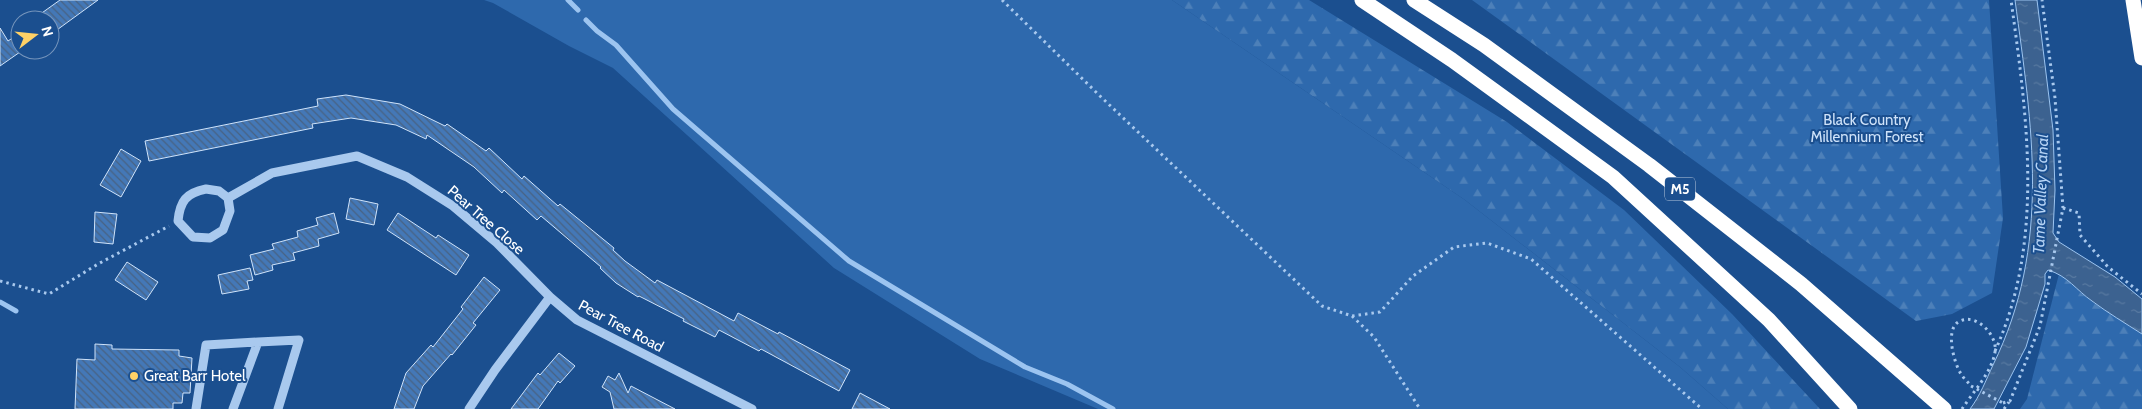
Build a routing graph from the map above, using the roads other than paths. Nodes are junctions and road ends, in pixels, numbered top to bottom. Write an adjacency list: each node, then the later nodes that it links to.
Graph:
1 (1362, 0): 13 (highway, M5)
2 (1414, 0): 14 (highway, M5)
3 (2133, 0): 4 (highway)
4 (2142, 58)
5 (228, 198): 5 (street); 6 (street, Pear Tree Close)
6 (550, 297): 11 (street); 12 (street, Pear Tree Road)
7 (258, 342): 8 (street); 9 (street); 10 (street)
8 (196, 409)
9 (233, 409)
10 (278, 409)
11 (469, 409)
12 (752, 409)
13 (1850, 409)
14 (1944, 409)

